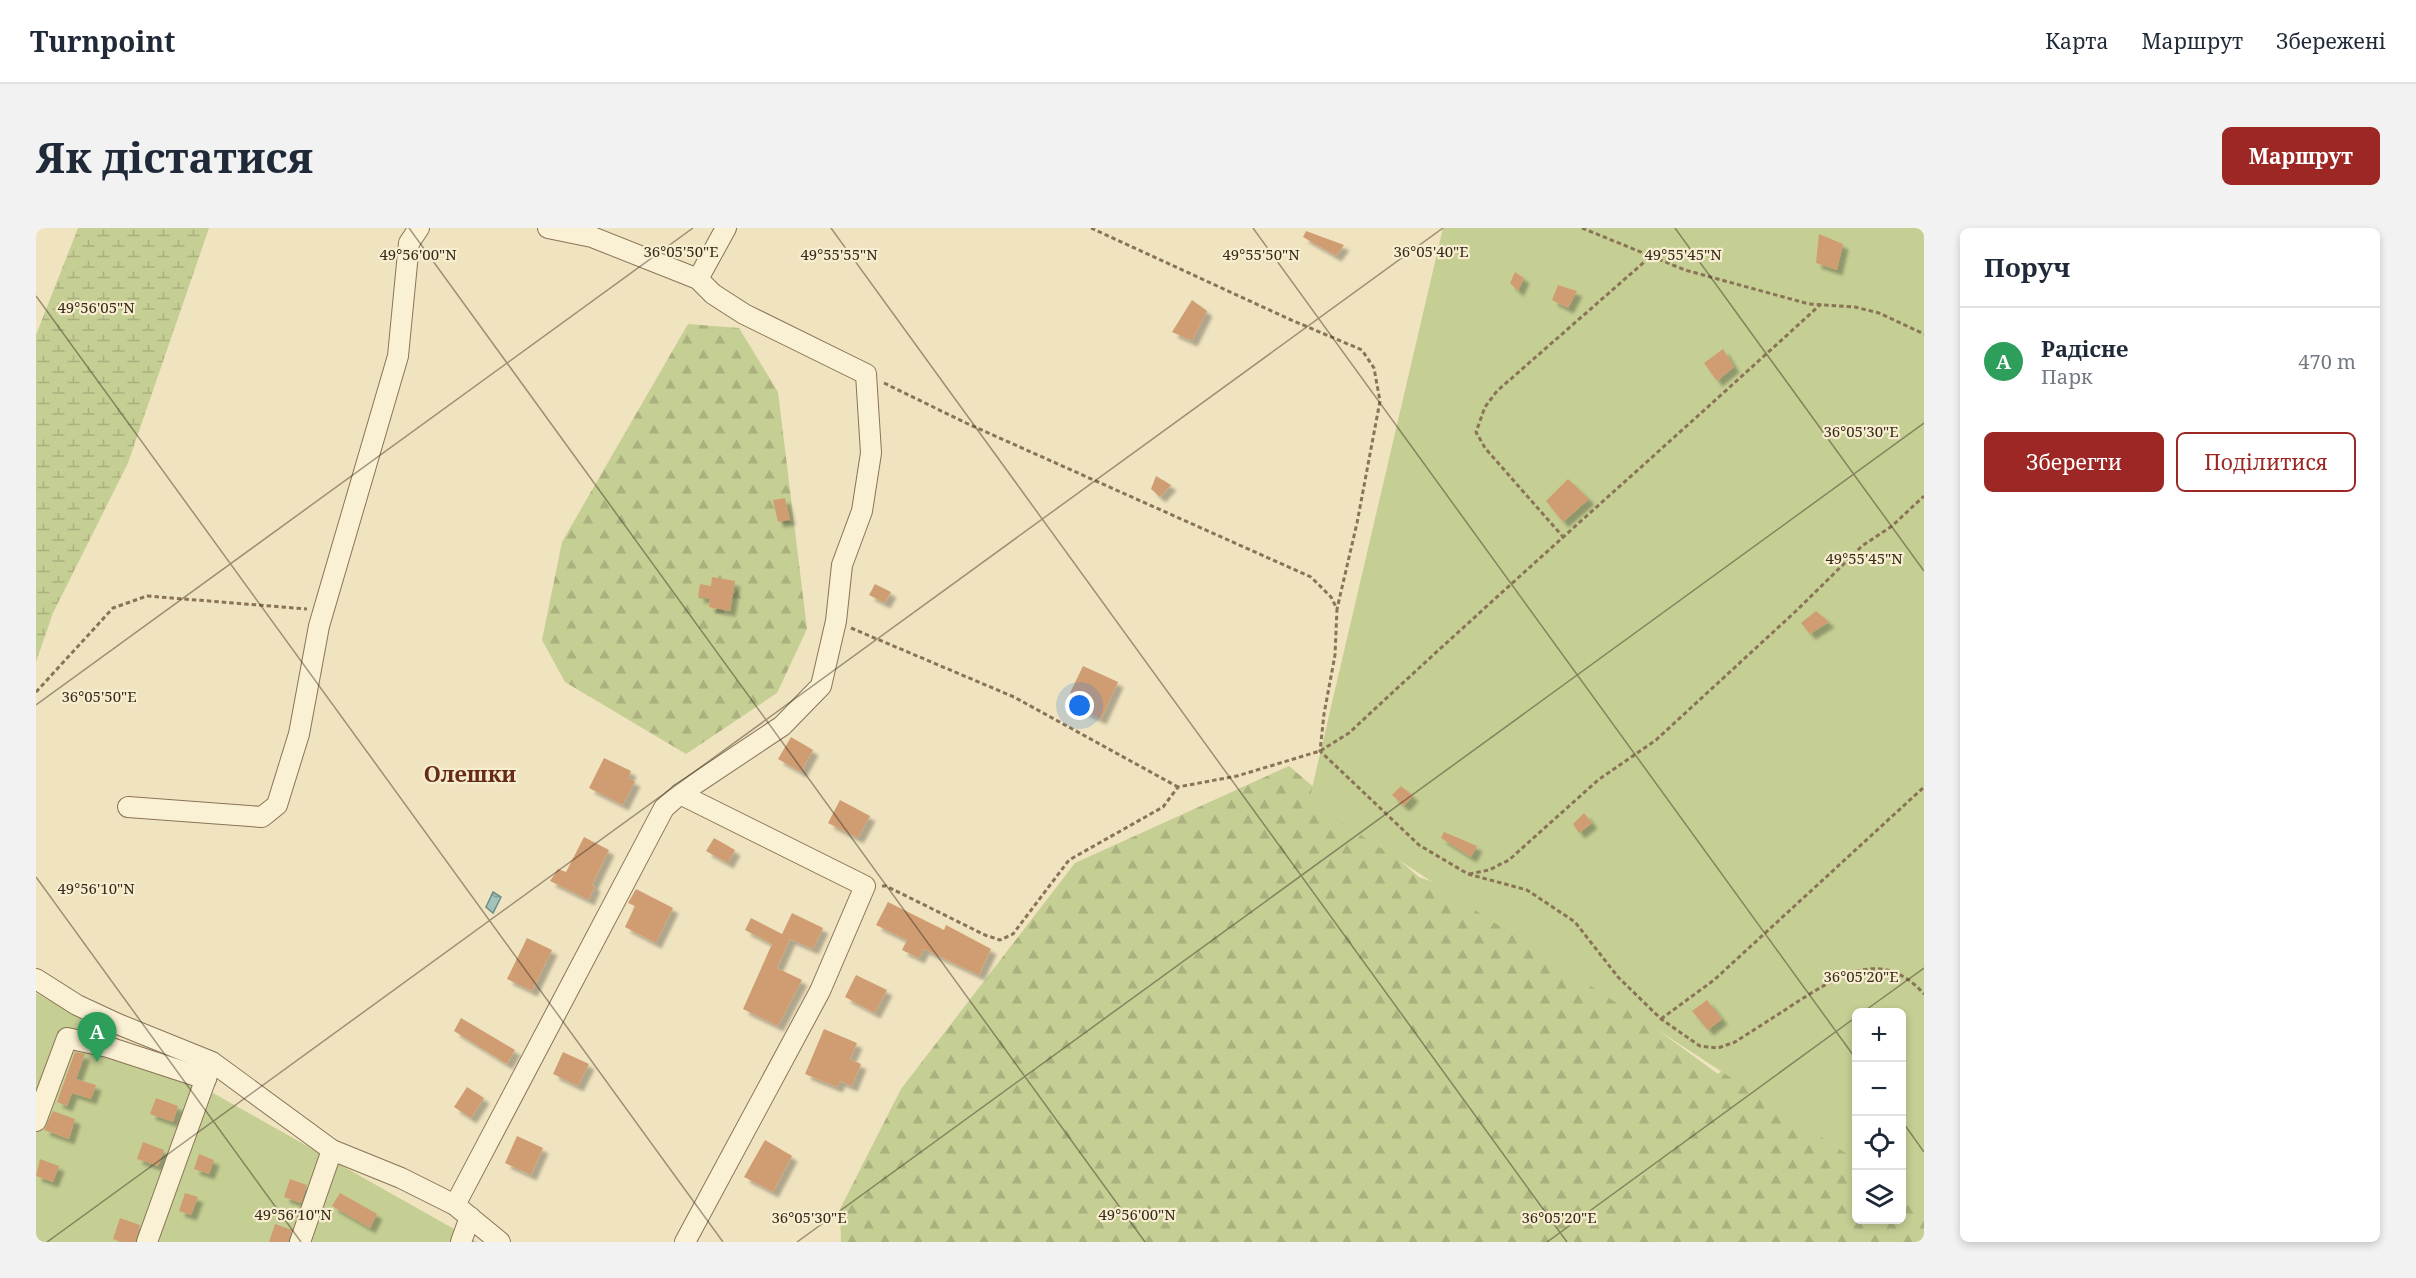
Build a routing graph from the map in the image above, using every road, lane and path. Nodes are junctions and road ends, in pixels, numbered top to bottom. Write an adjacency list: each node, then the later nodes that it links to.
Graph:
1 (418, 228): 14 (street)
2 (548, 228): 7 (street)
3 (726, 228): 7 (street)
4 (1091, 228): 13 (path)
5 (1582, 228): 6 (path)
6 (1650, 257): 8 (path); 12 (path)
7 (698, 279): 10 (street)
8 (1821, 304): 9 (path); 12 (path)
9 (1924, 334)
10 (866, 374): 13 (path); 15 (street)
11 (1924, 496): 22 (path)
12 (1564, 538): 17 (path)
13 (1337, 609): 17 (path)
14 (324, 611): 16 (path); 21 (street)
15 (836, 621): 19 (path); 20 (street)
16 (36, 692)
17 (1320, 750): 19 (path); 22 (path)
18 (1924, 787): 26 (path)
19 (1178, 788): 23 (path)
20 (680, 794): 23 (street); 30 (street)
21 (128, 807)
22 (1467, 874): 26 (path)
23 (865, 886): 35 (street)
24 (36, 979): 27 (street)
25 (1924, 994): 26 (path)
26 (1661, 1020)
27 (209, 1070): 28 (street); 29 (street); 31 (street)
28 (36, 1121)
29 (332, 1150): 30 (street); 32 (street)
30 (462, 1211): 33 (street); 34 (street)
31 (147, 1242)
32 (300, 1242)
33 (461, 1242)
34 (500, 1242)
35 (685, 1242)

